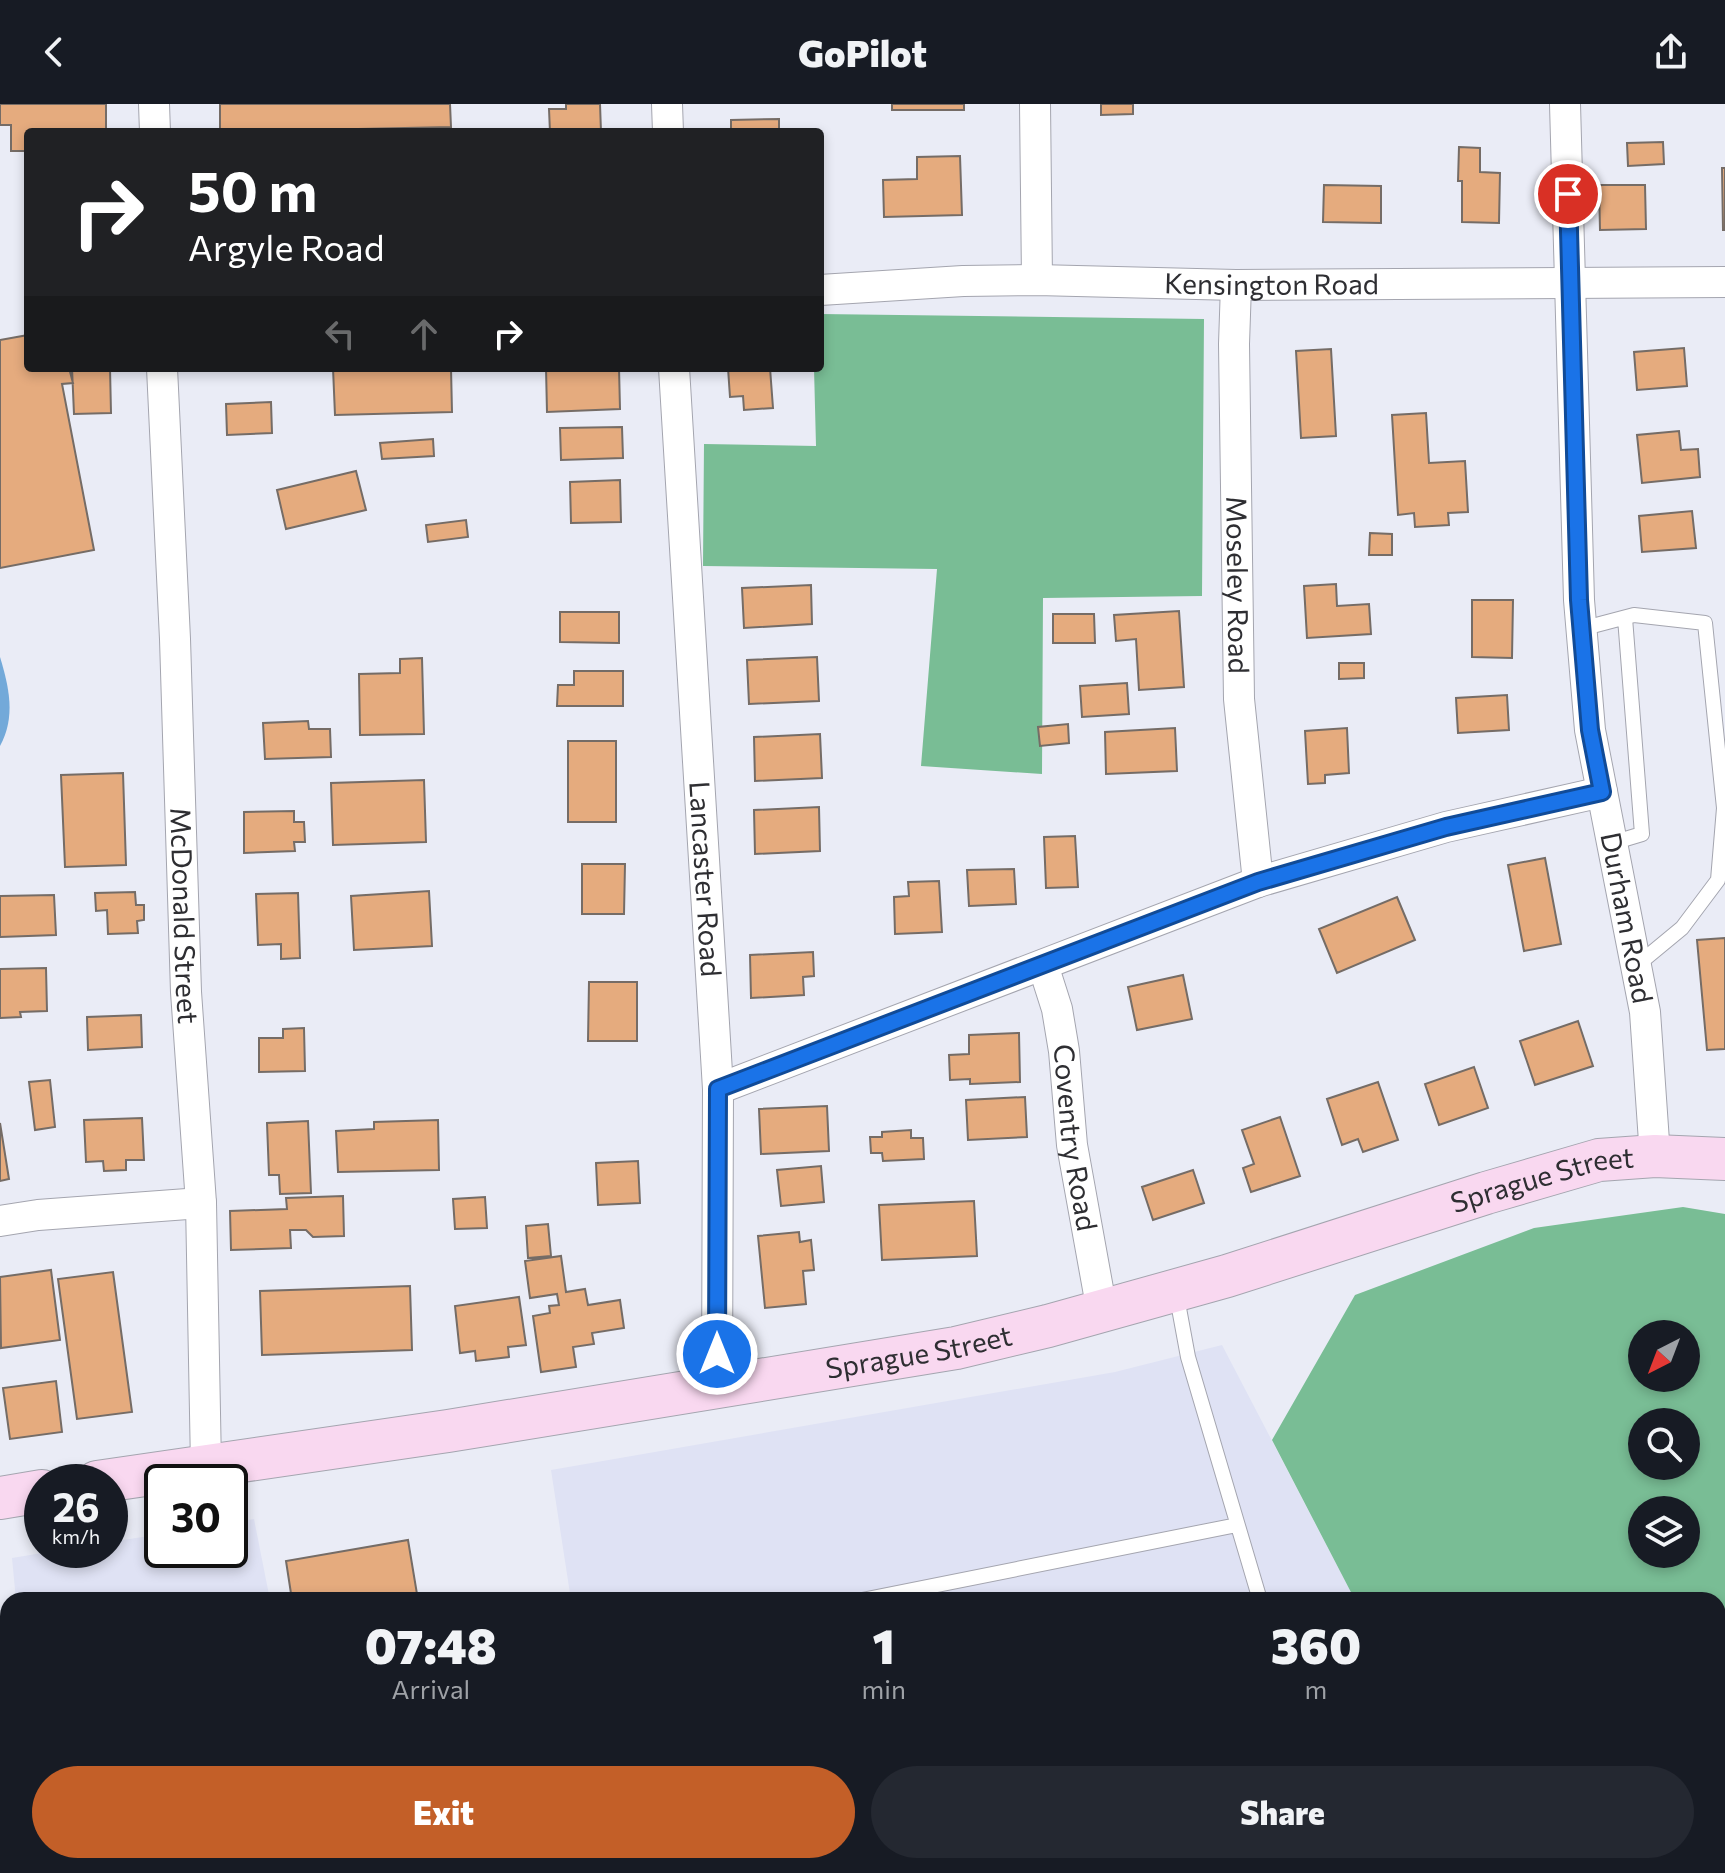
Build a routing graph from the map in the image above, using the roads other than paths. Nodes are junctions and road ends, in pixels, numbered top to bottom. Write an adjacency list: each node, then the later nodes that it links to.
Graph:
1 (154, 104): 5 (street)
2 (667, 104): 6 (street)
3 (1035, 104): 7 (street)
4 (1565, 104): 8 (street, Durham Road)
5 (155, 128)
6 (668, 128)
7 (1037, 280): 10 (street, Kensington Road); 11 (street, Kensington Road)
8 (1570, 282): 9 (street, Kensington Road); 10 (street, Kensington Road); 15 (street, Durham Road)
9 (1725, 282)
10 (1236, 285): 18 (street, Moseley Road)
11 (824, 290)
12 (162, 372): 24 (street, McDonald Street)
13 (674, 372): 21 (street, Lancaster Road)
14 (1625, 618): 15 (lane); 17 (lane); 20 (lane)
15 (1581, 629): 16 (street, Durham Road)
16 (1602, 792): 17 (street, Durham Road); 18 (street)
17 (1612, 843): 20 (street, Durham Road)
18 (1258, 882): 19 (street)
19 (1043, 965): 21 (street); 27 (street, Coventry Road)
20 (1636, 966): 22 (street, Durham Road)
21 (718, 1089): 28 (street, Lancaster Road)
22 (1655, 1156): 23 (main road, Sprague Street); 26 (main road, Sprague Street)
23 (1725, 1159)
24 (201, 1203): 25 (street); 29 (street, McDonald Street)
25 (0, 1221)
26 (1175, 1290): 27 (main road, Sprague Street); 33 (lane)
27 (1102, 1311): 28 (main road, Sprague Street)
28 (717, 1389): 30 (main road, Sprague Street)
29 (206, 1464)
30 (214, 1464)
31 (24, 1494): 32 (main road)
32 (0, 1498)
33 (1237, 1525): 34 (lane); 35 (lane)
34 (902, 1592)
35 (1258, 1592)

